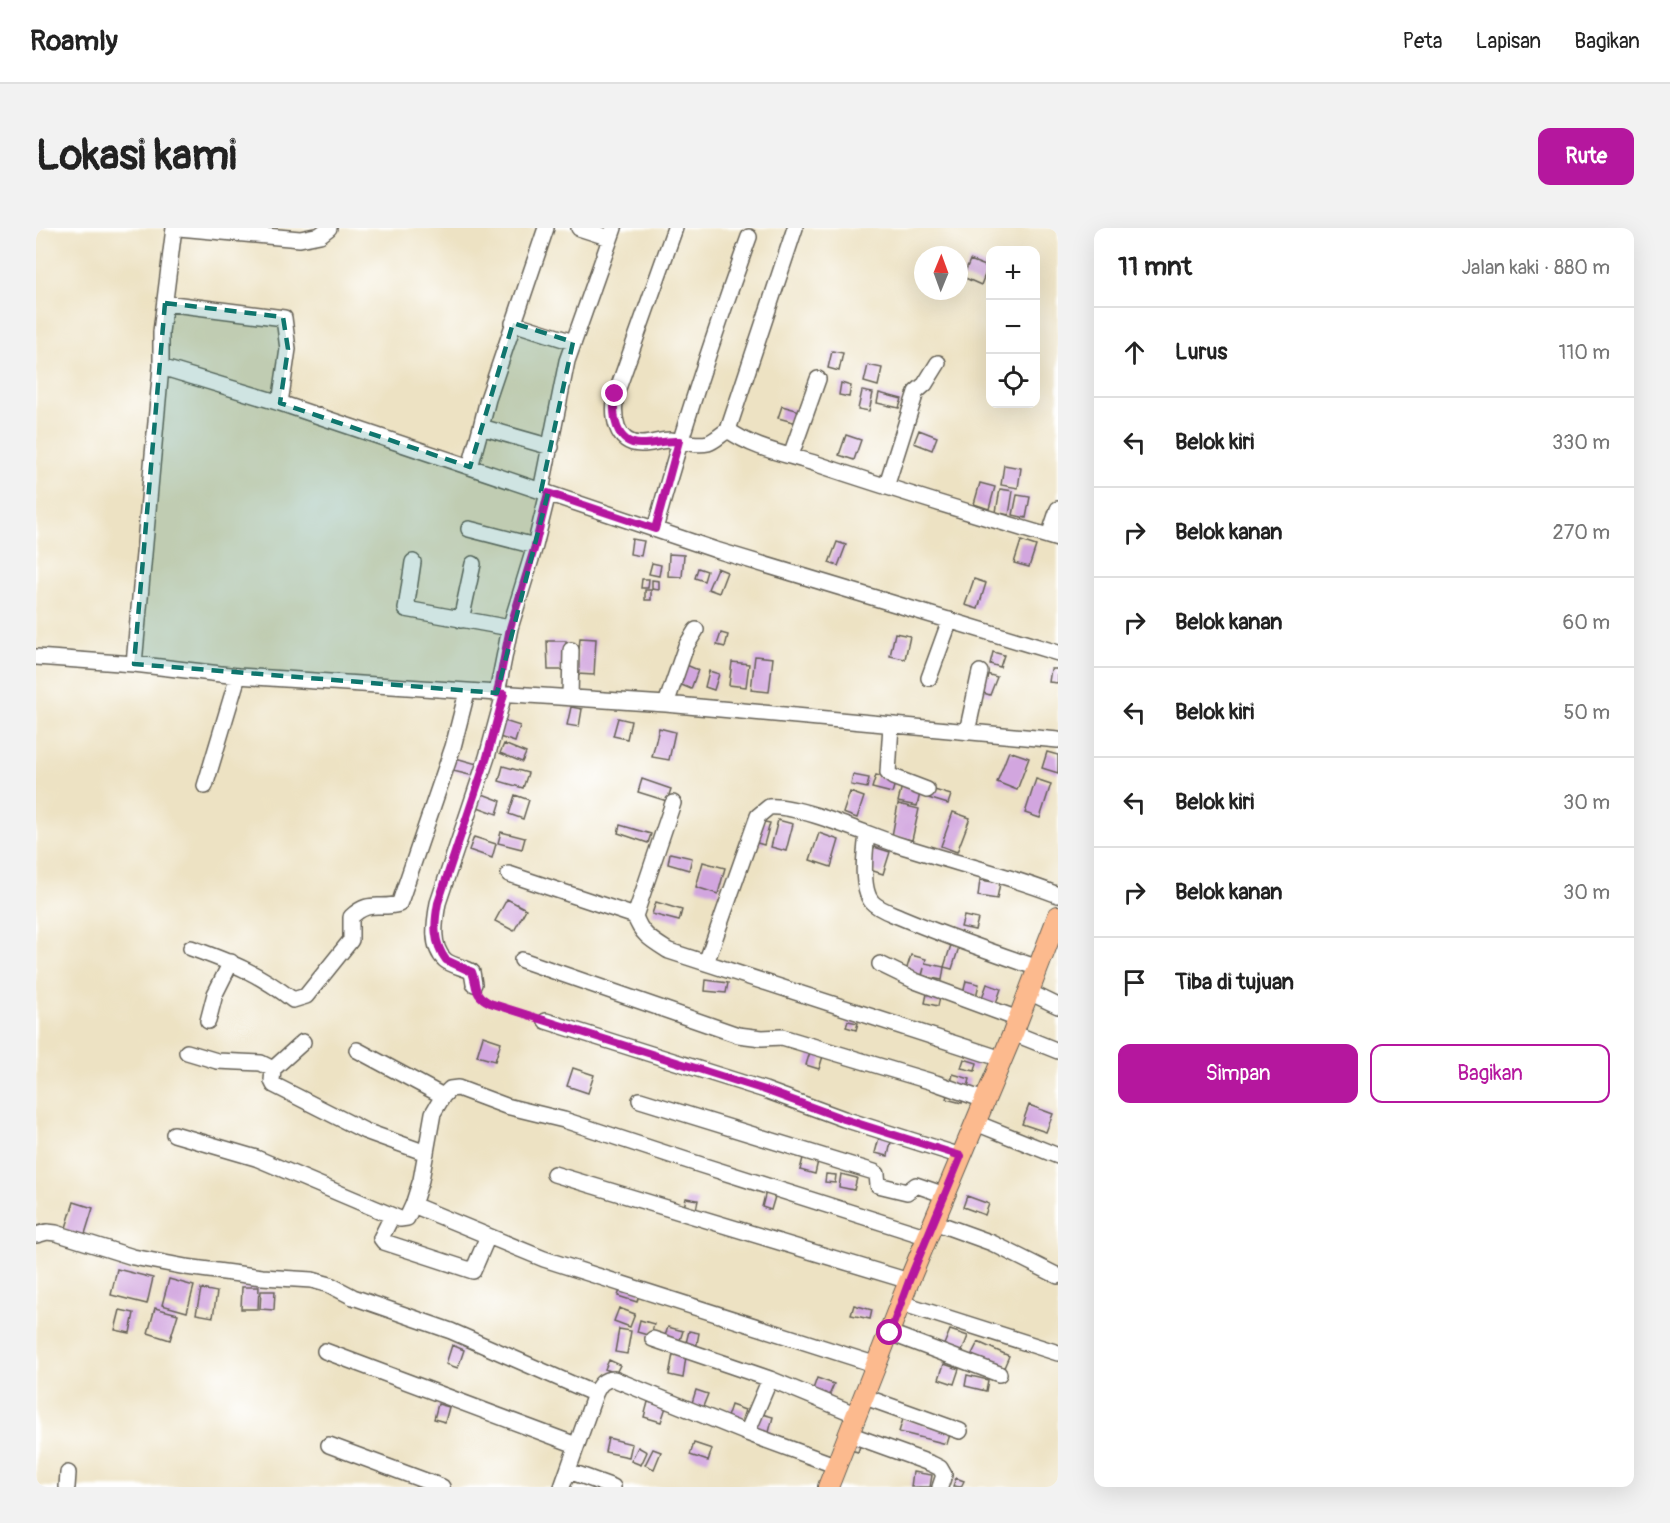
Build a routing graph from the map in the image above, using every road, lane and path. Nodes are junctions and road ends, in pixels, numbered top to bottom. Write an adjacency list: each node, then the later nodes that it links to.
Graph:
1 (174, 228): 10 (street)
2 (179, 228): 3 (street)
3 (329, 228)
4 (546, 228): 11 (street)
5 (579, 228): 8 (street)
6 (675, 228): 19 (street)
7 (795, 228): 18 (street)
8 (612, 233): 12 (street)
9 (749, 237): 19 (street)
10 (165, 303): 14 (street); 16 (street)
11 (513, 323): 12 (street); 17 (street)
12 (573, 342): 20 (street)
13 (938, 363): 23 (street)
14 (161, 367): 16 (street); 39 (street)
15 (818, 379): 21 (street)
16 (280, 403): 22 (street)
17 (481, 427): 20 (street); 22 (street)
18 (728, 430): 19 (street); 21 (street)
19 (679, 441): 26 (street)
20 (551, 447): 24 (street)
21 (791, 455): 23 (street)
22 (470, 467): 24 (street)
23 (886, 487): 28 (street)
24 (544, 492): 26 (street); 29 (street)
25 (1058, 509): 28 (street)
26 (655, 529): 33 (street)
27 (469, 530): 29 (street)
28 (1054, 538)
29 (535, 546): 34 (street)
30 (413, 562): 32 (street)
31 (473, 564): 32 (street)
32 (461, 620): 34 (street)
33 (950, 620): 37 (street); 42 (street)
34 (510, 628): 44 (street)
35 (696, 630): 46 (street)
36 (571, 650): 45 (street)
37 (1058, 653)
38 (36, 657): 39 (street)
39 (134, 664): 41 (street)
40 (981, 672): 48 (street)
41 (238, 676): 43 (street); 50 (street)
42 (930, 678)
43 (467, 692): 44 (street); 61 (street)
44 (500, 694): 45 (street); 64 (street)
45 (570, 698): 46 (street)
46 (666, 704): 47 (street)
47 (891, 725): 48 (street); 51 (street)
48 (967, 732): 49 (street)
49 (1058, 740)
50 (205, 786)
51 (927, 790)
52 (673, 803): 56 (street)
53 (867, 834): 55 (street); 60 (street); 62 (street)
54 (509, 874): 56 (street)
55 (1058, 895)
56 (634, 916): 62 (street)
57 (1058, 916): 60 (main road)
58 (191, 948): 61 (street)
59 (522, 960): 78 (street)
60 (1047, 960): 65 (main road)
61 (231, 962): 67 (street)
62 (706, 963): 74 (street)
63 (880, 964): 69 (street)
64 (474, 984): 68 (path)
65 (1029, 992): 66 (street); 69 (main road)
66 (1058, 1006)
67 (208, 1021)
68 (546, 1021): 82 (street)
69 (1015, 1026): 72 (street); 74 (main road)
70 (303, 1042): 75 (street)
71 (357, 1050): 76 (street)
72 (1058, 1051)
73 (187, 1052): 75 (street)
74 (1002, 1059): 78 (main road)
75 (273, 1069): 81 (street)
76 (443, 1096): 81 (street); 88 (street)
77 (640, 1100): 85 (street)
78 (984, 1100): 79 (main road)
79 (976, 1123): 82 (main road); 83 (street)
80 (174, 1134): 87 (street)
81 (426, 1153): 86 (street)
82 (961, 1156): 85 (main road)
83 (1058, 1156)
84 (554, 1174): 92 (street)
85 (945, 1195): 88 (main road)
86 (413, 1205): 87 (street); 90 (street)
87 (392, 1216): 90 (street)
88 (931, 1229): 91 (street); 92 (main road)
89 (36, 1235): 101 (street)
90 (488, 1236): 98 (street)
91 (1058, 1276)
92 (909, 1281): 93 (main road)
93 (902, 1303): 94 (main road); 97 (street)
94 (890, 1333): 98 (main road); 99 (street)
95 (653, 1339): 100 (street)
96 (325, 1351): 107 (street)
97 (1058, 1353)
98 (877, 1365): 102 (main road)
99 (999, 1374)
100 (770, 1379): 102 (street); 104 (street)
101 (595, 1394): 104 (street); 107 (street)
102 (861, 1406): 103 (street); 105 (main road)
103 (960, 1431)
104 (747, 1433): 108 (street)
105 (849, 1434): 108 (main road); 114 (street)
106 (329, 1445): 110 (street)
107 (576, 1445): 109 (street)
108 (837, 1466): 113 (main road)
109 (569, 1471): 111 (street); 112 (street)
110 (442, 1487)
111 (562, 1487)
112 (613, 1487)
113 (828, 1487)
114 (940, 1487)

